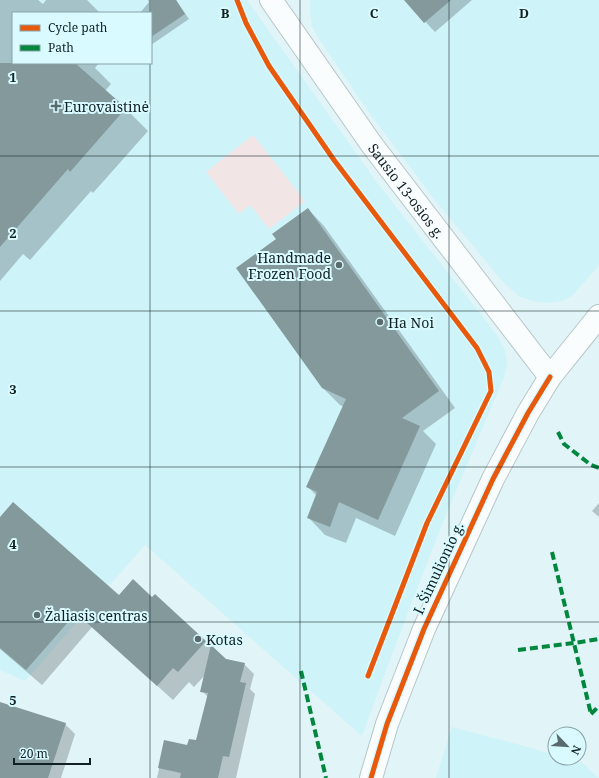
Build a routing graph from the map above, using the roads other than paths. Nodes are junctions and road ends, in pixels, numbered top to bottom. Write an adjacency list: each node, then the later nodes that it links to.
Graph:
1 (271, 0): 3 (street, Sausio 13-osios g.)
2 (599, 316): 3 (street, I. Šimulionio g.)
3 (550, 377): 4 (street, I. Šimulionio g.)
4 (371, 778)

